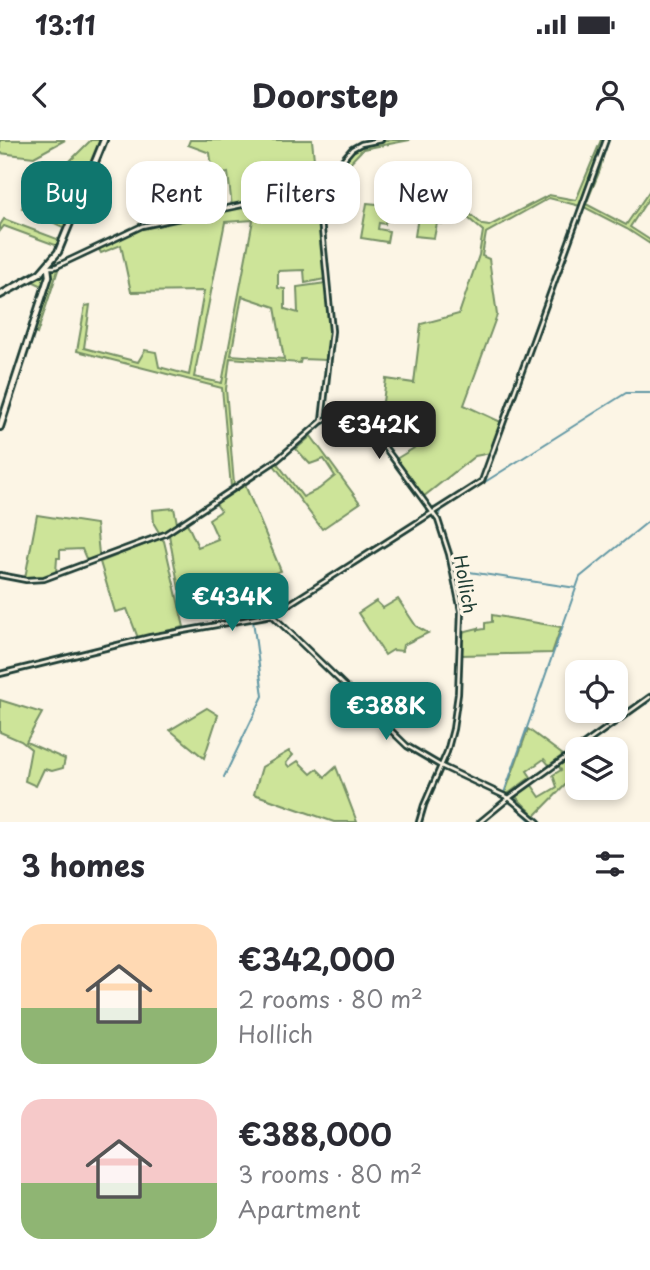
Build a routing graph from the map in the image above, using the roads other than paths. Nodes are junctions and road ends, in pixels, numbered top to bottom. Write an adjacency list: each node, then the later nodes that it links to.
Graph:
1 (104, 140): 7 (main road)
2 (381, 140): 4 (street)
3 (606, 140): 11 (street)
4 (343, 161)
5 (241, 205): 7 (street)
6 (321, 224): 9 (street)
7 (48, 267): 8 (main road); 10 (main road)
8 (0, 295)
9 (322, 421): 11 (street, Hollich); 12 (street)
10 (0, 427)
11 (432, 514): 13 (street); 16 (street, Hollich)
12 (0, 575)
13 (272, 615): 14 (street); 16 (street)
14 (0, 674)
15 (650, 697): 17 (street)
16 (441, 766): 17 (street); 18 (street, Hollich)
17 (509, 798): 19 (street); 20 (street)
18 (419, 822)
19 (480, 822)
20 (538, 822)

